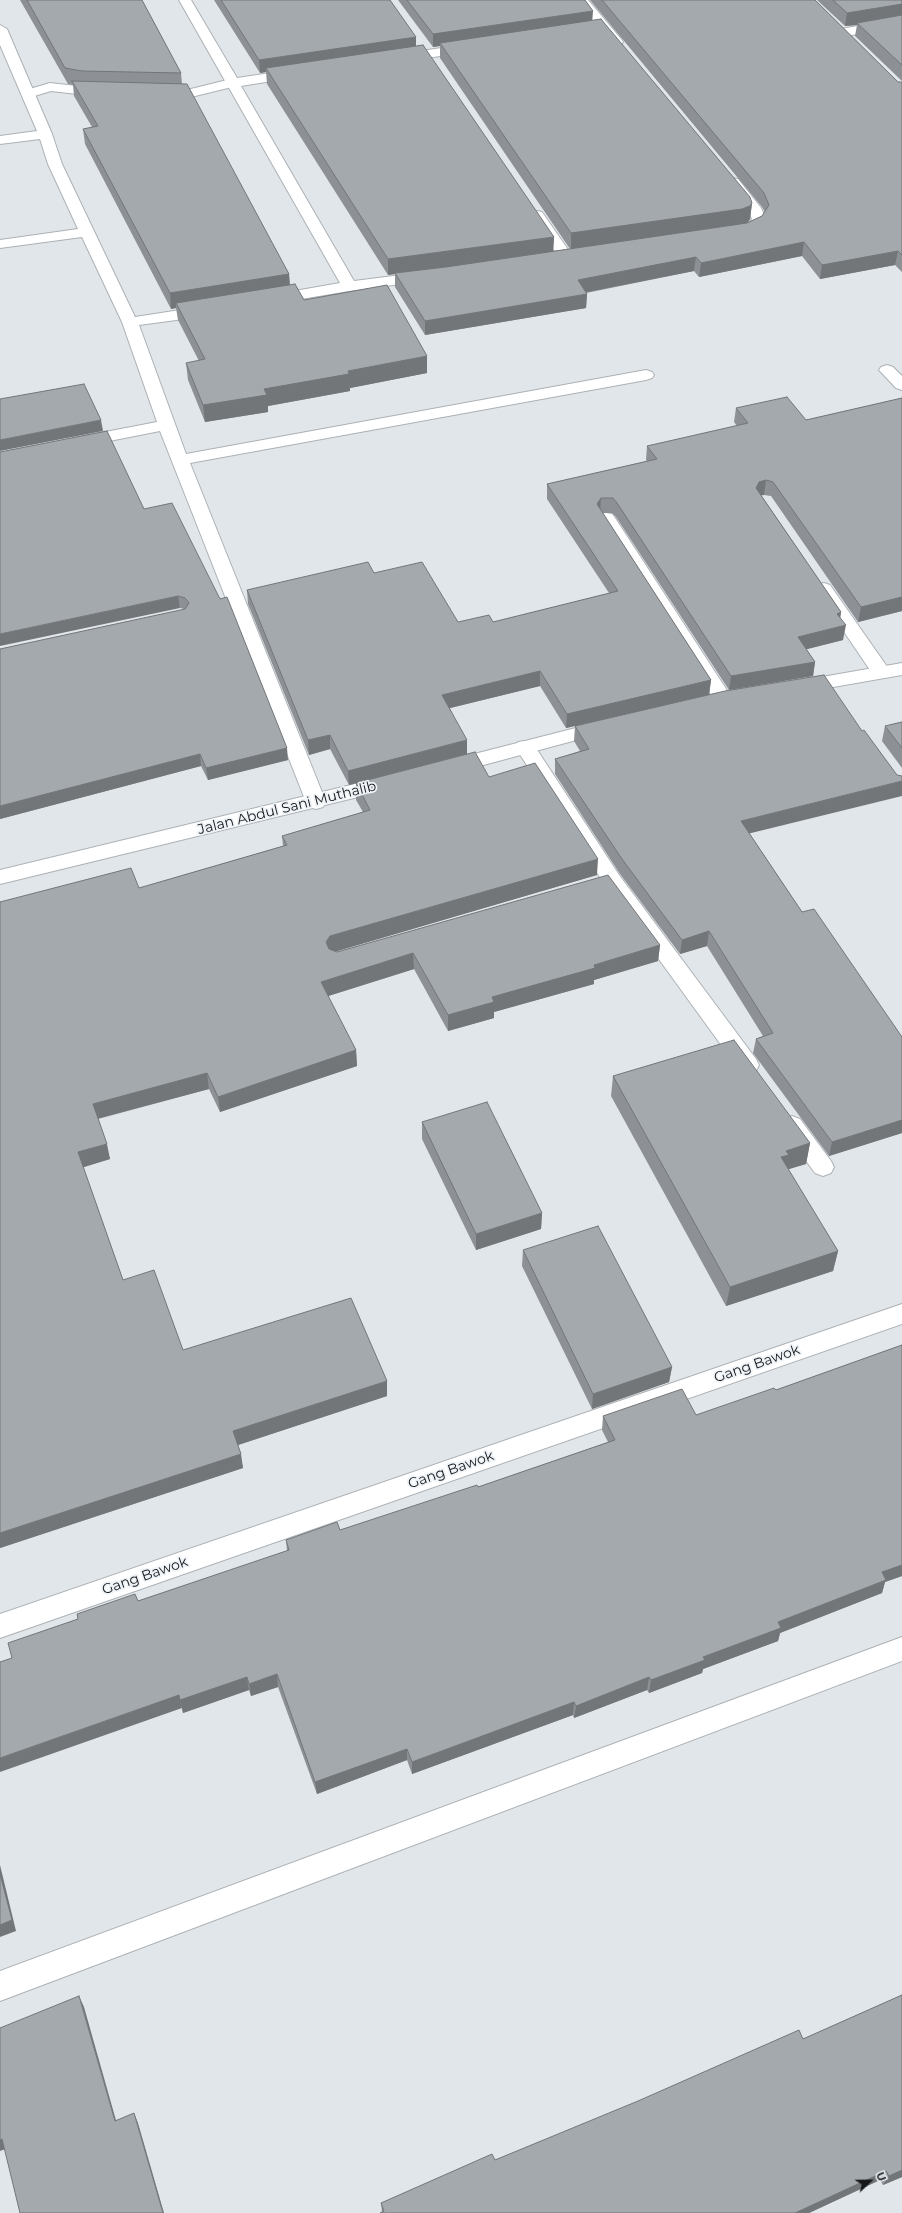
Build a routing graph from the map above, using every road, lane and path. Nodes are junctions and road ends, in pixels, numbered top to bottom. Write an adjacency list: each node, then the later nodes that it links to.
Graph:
1 (185, 0): 17 (street)
2 (581, 0): 5 (street)
3 (830, 22): 8 (street)
4 (902, 22): 8 (street)
5 (605, 28): 7 (street); 12 (street)
6 (0, 29): 20 (street)
7 (590, 30)
8 (841, 33): 10 (street)
9 (419, 42): 13 (street)
10 (852, 44)
11 (482, 46): 13 (street)
12 (625, 52)
13 (428, 54): 14 (street); 15 (street)
14 (389, 60)
15 (437, 67)
16 (311, 71): 17 (street)
17 (231, 83): 19 (street); 32 (street)
18 (116, 93): 20 (street)
19 (148, 93)
20 (28, 94): 21 (street)
21 (45, 134): 22 (street); 25 (street)
22 (0, 140)
23 (726, 174): 26 (street)
24 (530, 205): 29 (street)
25 (87, 232): 27 (street); 35 (street)
26 (722, 234)
27 (0, 244)
28 (582, 255): 29 (street)
29 (566, 257): 30 (street)
30 (551, 260)
31 (439, 276): 32 (street)
32 (349, 286): 33 (street)
33 (256, 302)
34 (220, 308): 35 (street)
35 (130, 322): 39 (street)
36 (887, 370): 38 (street)
37 (646, 376): 41 (street)
38 (902, 385)
39 (166, 425): 40 (street); 41 (street)
40 (67, 444)
41 (181, 460): 52 (street)
42 (606, 518): 47 (street)
43 (814, 574): 45 (street)
44 (902, 669): 45 (street)
45 (881, 672): 46 (street)
46 (783, 689)
47 (723, 699)
48 (620, 723): 49 (street)
49 (525, 747): 50 (street); 54 (street)
50 (435, 771)
51 (398, 780): 52 (street, Jalan Abdul Sani Muthalib)
52 (316, 802): 53 (street, Jalan Abdul Sani Muthalib)
53 (0, 877)
54 (612, 880): 55 (street); 56 (street)
55 (590, 886)
56 (757, 1078)
57 (781, 1110): 58 (street)
58 (823, 1168)
59 (902, 1314): 60 (street, Gang Bawok)
60 (0, 1626)
61 (902, 1649): 62 (street)
62 (0, 1986)

